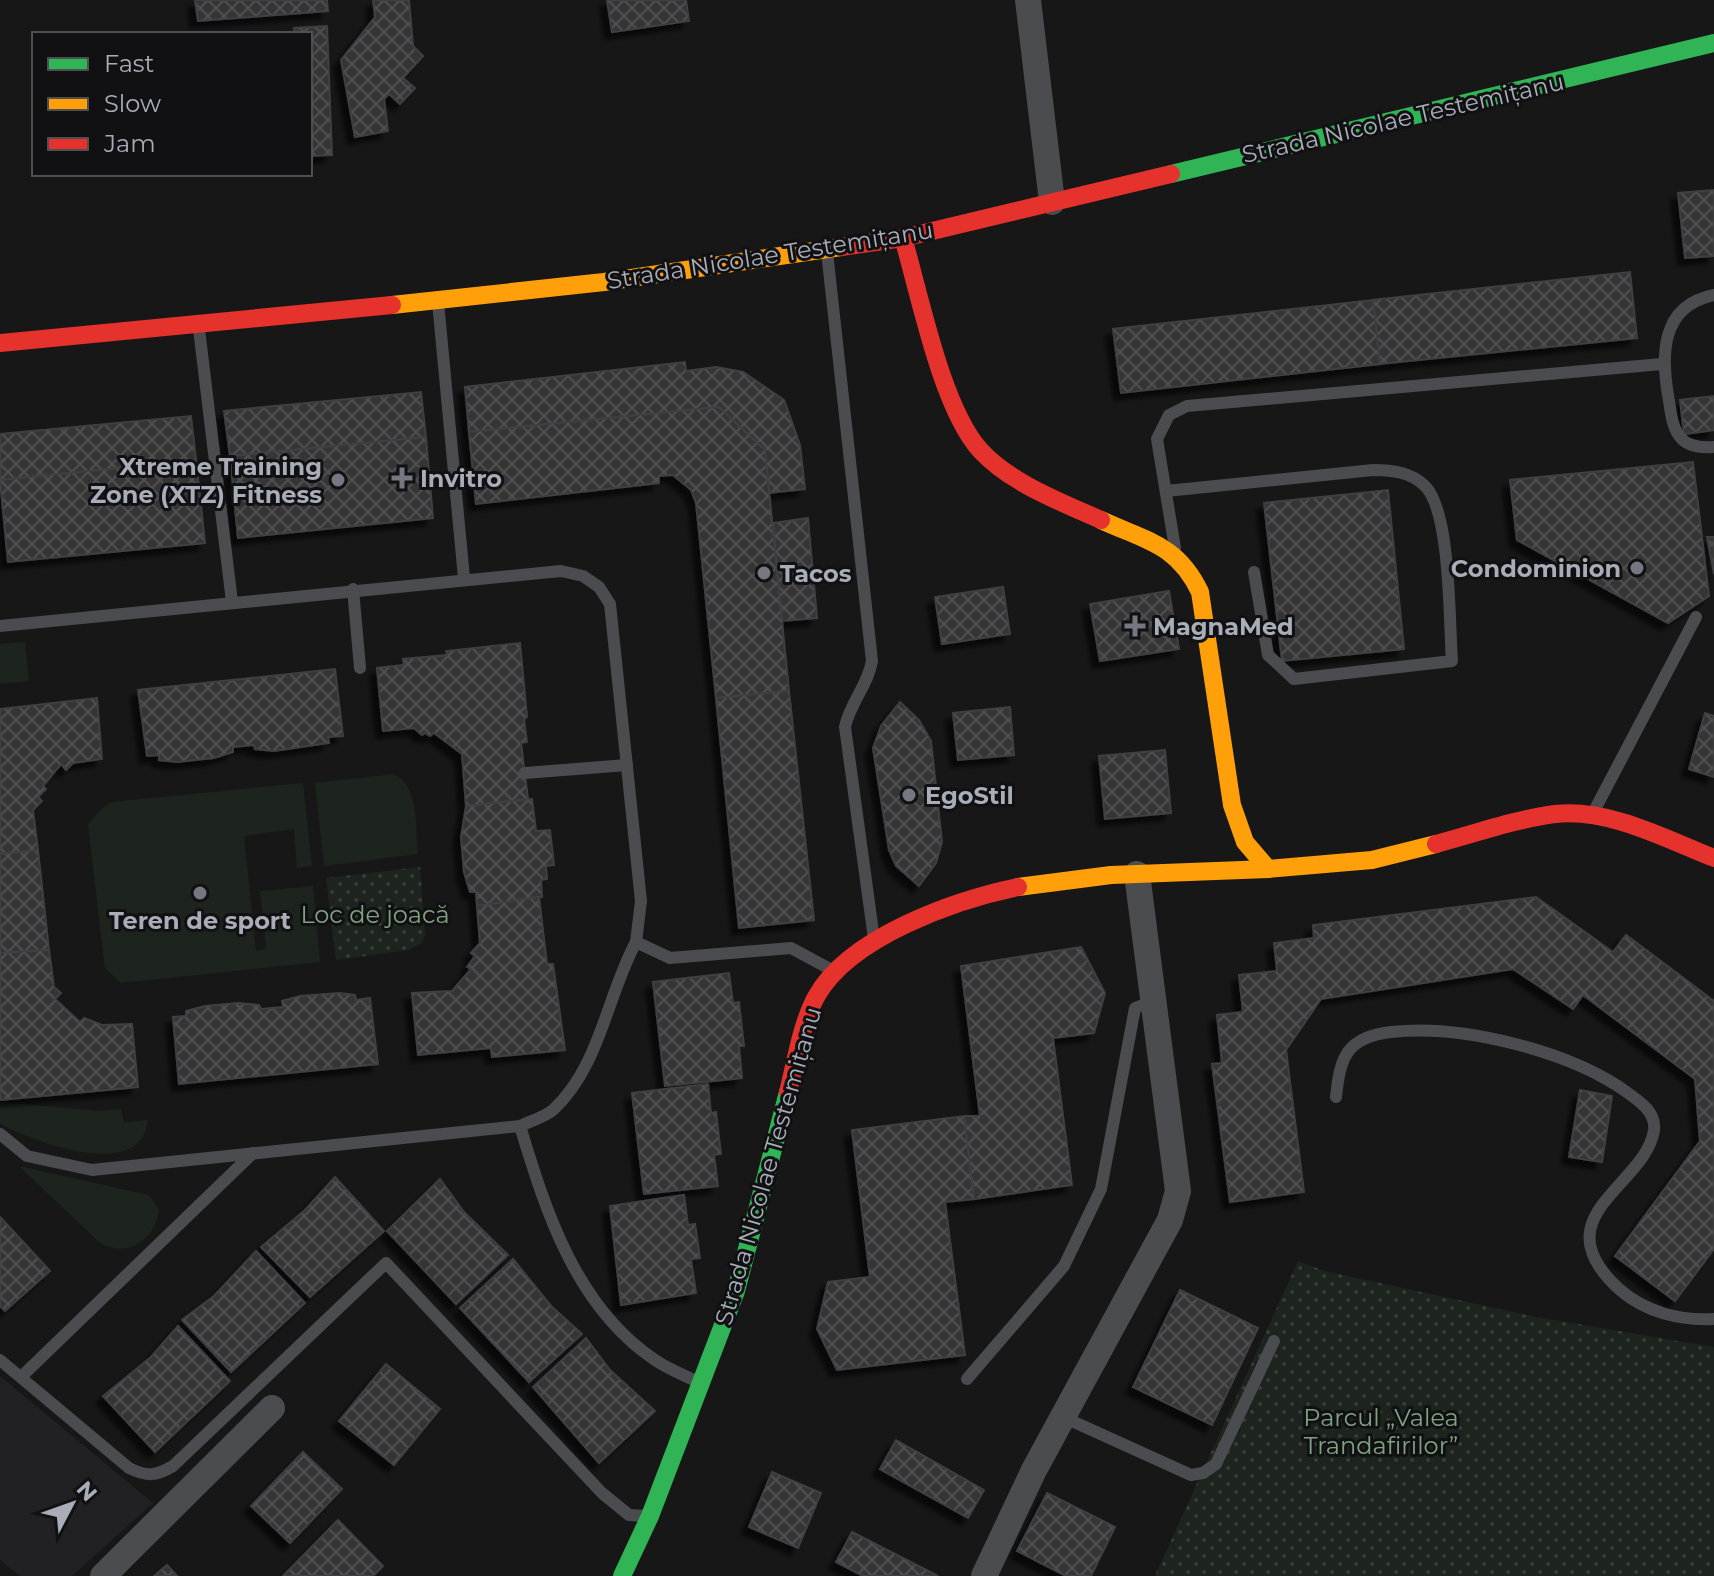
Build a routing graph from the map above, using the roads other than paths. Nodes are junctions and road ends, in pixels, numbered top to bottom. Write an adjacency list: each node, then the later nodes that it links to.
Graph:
1 (1028, 0): 3 (street)
2 (1714, 43): 3 (street, Strada Nicolae Testemițanu)
3 (1052, 202): 4 (street, Strada Nicolae Testemițanu)
4 (903, 238): 5 (street, Strada Nicolae Testemițanu); 13 (street)
5 (827, 251): 7 (street, Strada Nicolae Testemițanu); 28 (lane)
6 (1714, 295): 10 (lane)
7 (438, 300): 8 (street, Strada Nicolae Testemițanu); 15 (lane)
8 (199, 326): 9 (street, Strada Nicolae Testemițanu); 17 (lane)
9 (0, 343)
10 (1662, 364): 11 (lane); 12 (lane)
11 (1714, 447)
12 (1166, 491): 13 (lane); 14 (lane)
13 (1177, 555): 25 (street)
14 (1254, 572)
15 (464, 578): 16 (lane); 21 (lane)
16 (353, 589): 17 (lane); 20 (lane)
17 (232, 602): 19 (lane)
18 (1696, 617): 23 (lane)
19 (0, 626)
20 (360, 668)
21 (627, 765): 22 (lane); 27 (lane)
22 (525, 773)
23 (1592, 816): 24 (street, Strada Nicolae Testemițanu); 25 (street, Strada Nicolae Testemițanu)
24 (1714, 858)
25 (1268, 869): 26 (street, Strada Nicolae Testemițanu)
26 (1137, 874): 28 (street, Strada Nicolae Testemițanu); 30 (street)
27 (636, 942): 29 (lane); 32 (lane)
28 (874, 942): 29 (street, Strada Nicolae Testemițanu)
29 (833, 971): 40 (street, Strada Nicolae Testemițanu)
30 (1153, 1001): 39 (lane); 42 (street)
31 (1336, 1097): 35 (lane)
32 (520, 1126): 34 (lane); 40 (lane)
33 (0, 1134): 34 (lane)
34 (253, 1153): 38 (lane)
35 (1714, 1319)
36 (1274, 1341): 42 (lane)
37 (0, 1360): 38 (lane)
38 (21, 1377): 43 (lane)
39 (967, 1379)
40 (701, 1384): 43 (street, Strada Nicolae Testemițanu)
41 (272, 1408): 44 (street)
42 (1063, 1417): 46 (street)
43 (650, 1516): 45 (street, Strada Nicolae Testemițanu)
44 (103, 1576)
45 (622, 1576)
46 (984, 1576)

